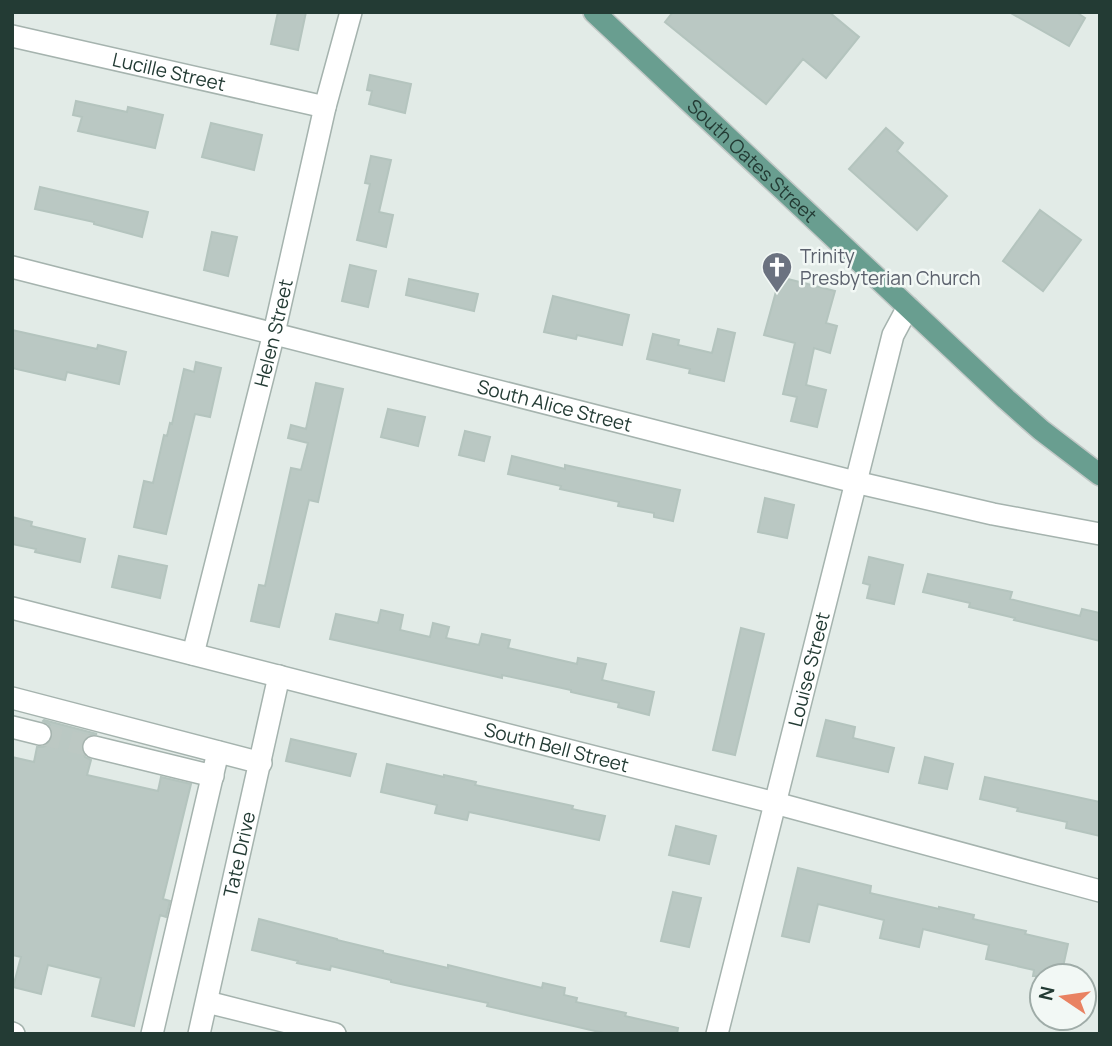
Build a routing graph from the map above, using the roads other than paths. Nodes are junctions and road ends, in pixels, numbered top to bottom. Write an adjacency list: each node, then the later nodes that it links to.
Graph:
1 (351, 12): 4 (street, Helen Street)
2 (594, 12): 6 (main road, South Oates Street)
3 (12, 36): 4 (street, Lucille Street)
4 (325, 107): 7 (street, Helen Street)
5 (12, 267): 7 (street, South Alice Street)
6 (908, 307): 8 (main road, South Oates Street); 9 (street, Louise Street)
7 (274, 333): 9 (street, South Alice Street); 12 (street, Helen Street)
8 (1100, 475)
9 (855, 482): 10 (street, South Alice Street); 21 (street, Louise Street)
10 (1100, 534)
11 (12, 608): 12 (street, South Bell Street)
12 (193, 654): 13 (street, South Bell Street)
13 (279, 676): 19 (street, Tate Drive); 21 (street, South Bell Street)
14 (12, 698): 18 (street)
15 (12, 727): 16 (street)
16 (40, 734)
17 (94, 747): 20 (street)
18 (218, 752): 19 (street); 20 (street)
19 (261, 763): 23 (street, Tate Drive)
20 (213, 776): 24 (street)
21 (775, 803): 22 (street, South Bell Street); 27 (street, Louise Street)
22 (1100, 891)
23 (207, 1002): 25 (street, Tate Drive); 26 (street)
24 (152, 1034)
25 (200, 1034)
26 (335, 1034)
27 (717, 1034)

